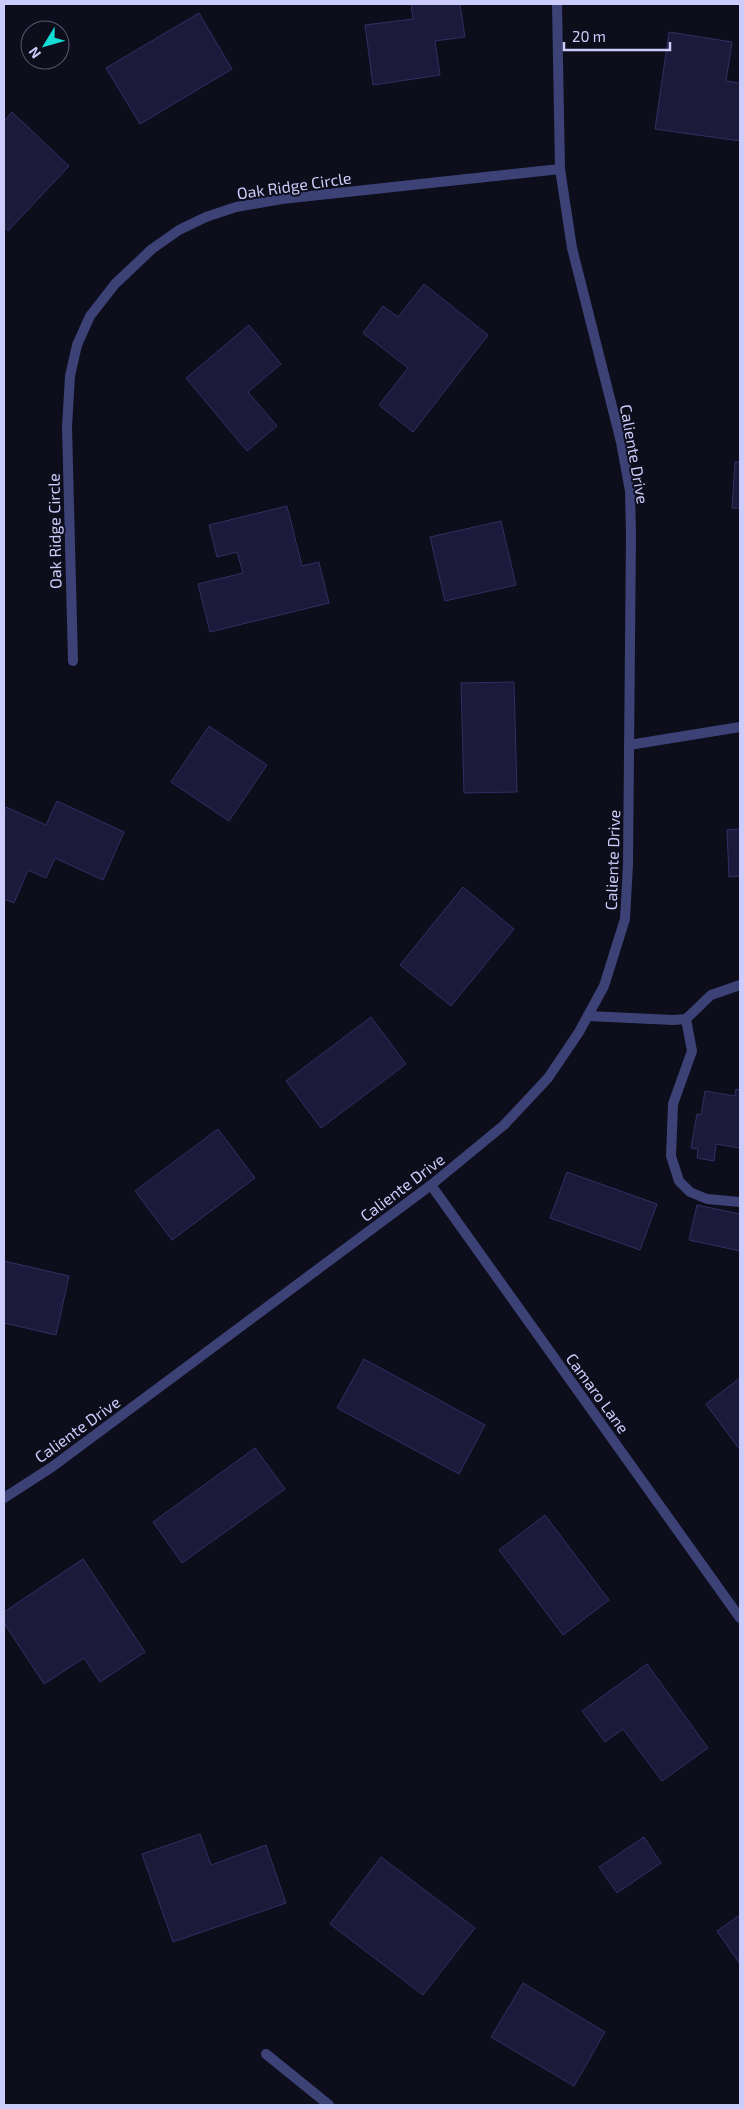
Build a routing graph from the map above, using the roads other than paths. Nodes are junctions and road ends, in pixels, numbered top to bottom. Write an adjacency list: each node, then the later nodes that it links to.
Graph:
1 (558, 4): 2 (street, Caliente Drive)
2 (560, 169): 3 (street, Oak Ridge Circle); 5 (street, Caliente Drive)
3 (73, 661)
4 (740, 727): 5 (street)
5 (629, 745): 7 (street, Caliente Drive)
6 (740, 985): 8 (street)
7 (588, 1016): 8 (street); 9 (street, Caliente Drive)
8 (686, 1019): 10 (street)
9 (432, 1185): 11 (street, Caliente Drive); 12 (street, Camaro Lane)
10 (740, 1202)
11 (4, 1498)
12 (740, 1618)
13 (266, 2054): 14 (street)
14 (329, 2105)

